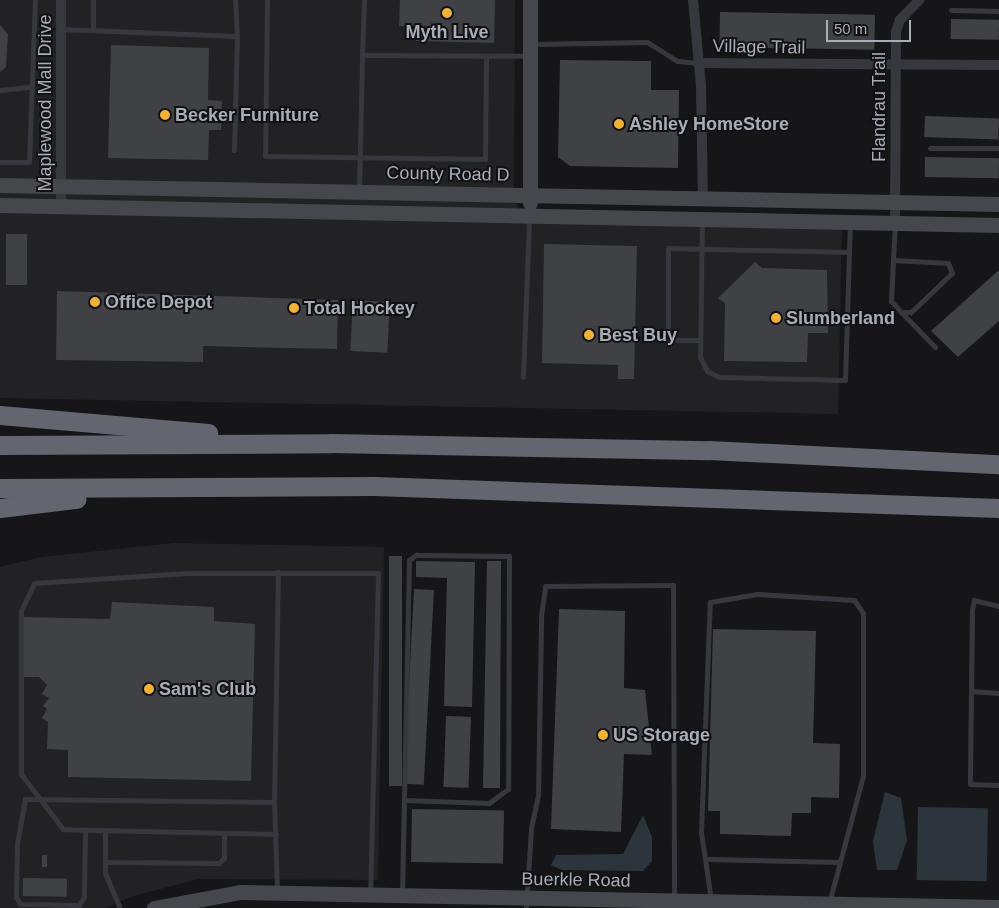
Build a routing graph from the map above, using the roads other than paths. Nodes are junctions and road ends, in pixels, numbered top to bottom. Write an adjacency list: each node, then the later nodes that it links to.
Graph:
1 (34, 0): 21 (lane)
2 (61, 0): 12 (street, Maplewood Mall Drive)
3 (94, 0): 13 (lane)
4 (236, 0): 14 (lane)
5 (268, 0): 26 (lane)
6 (364, 0): 16 (lane)
7 (530, 0): 15 (street)
8 (693, 0): 18 (street)
9 (919, 0): 19 (street, Flandrau Trail)
10 (951, 10): 11 (lane)
11 (999, 11)
12 (61, 29): 13 (lane); 29 (street, Maplewood Mall Drive)
13 (93, 30): 14 (lane)
14 (237, 36): 25 (lane)
15 (531, 50): 17 (lane); 18 (lane); 31 (street)
16 (362, 55): 17 (lane); 26 (lane)
17 (486, 57): 26 (lane)
18 (698, 63): 19 (street, Village Trail); 32 (street)
19 (897, 65): 20 (street, Village Trail); 33 (street, Flandrau Trail)
20 (999, 66)
21 (31, 87): 22 (lane); 27 (lane)
22 (0, 90)
23 (930, 148): 24 (lane)
24 (999, 148)
25 (234, 150)
26 (360, 157): 30 (lane)
27 (0, 162)
28 (0, 185): 29 (street, County Road D)
29 (59, 186): 30 (street, County Road D); 36 (street, Maplewood Mall Drive)
30 (359, 191): 31 (street, County Road D)
31 (530, 194): 32 (street, County Road D); 37 (street)
32 (703, 198): 33 (street, County Road D)
33 (895, 202): 34 (street, County Road D); 40 (street, Flandrau Trail)
34 (999, 204)
35 (0, 205): 36 (street)
36 (62, 206): 37 (street)
37 (529, 215): 38 (street); 48 (lane)
38 (702, 219): 39 (street); 42 (lane)
39 (850, 222): 40 (street); 43 (lane)
40 (895, 223): 41 (street); 44 (lane)
41 (999, 225)
42 (702, 248): 43 (lane); 46 (lane); 46 (lane)
43 (849, 252): 46 (lane)
44 (893, 260): 45 (lane); 45 (lane)
45 (901, 312): 47 (lane)
46 (700, 340)
47 (934, 347)
48 (523, 377)
49 (0, 415): 50 (highway)
50 (331, 443): 51 (highway); 52 (highway)
51 (0, 445)
52 (999, 464)
53 (211, 487): 54 (highway); 55 (highway); 56 (highway)
54 (0, 488)
55 (0, 508)
56 (999, 508)
57 (278, 572): 62 (lane); 64 (lane); 73 (lane)
58 (999, 606): 59 (lane)
59 (971, 691): 60 (lane); 61 (lane)
60 (999, 693)
61 (999, 785)
62 (39, 798): 64 (lane); 65 (lane); 65 (lane)
63 (404, 800): 63 (lane); 74 (lane)
64 (274, 802): 68 (lane)
65 (85, 830): 66 (lane)
66 (105, 830): 67 (lane); 70 (lane)
67 (224, 833): 68 (lane); 70 (lane)
68 (276, 834): 72 (lane)
69 (708, 859): 71 (lane); 71 (lane); 76 (lane)
70 (105, 862): 81 (lane)
71 (839, 862): 78 (lane)
72 (277, 892): 73 (street, Buerkle Road); 82 (street, Buerkle Road)
73 (370, 894): 74 (street, Buerkle Road)
74 (402, 895): 77 (street, Buerkle Road)
75 (674, 900): 76 (street, Buerkle Road); 77 (street, Buerkle Road); 77 (lane)
76 (711, 902): 78 (street, Buerkle Road)
77 (527, 903)
78 (829, 906): 79 (street, Buerkle Road)
79 (887, 906): 80 (street, Buerkle Road)
80 (999, 907)
81 (120, 908)
82 (154, 908)

